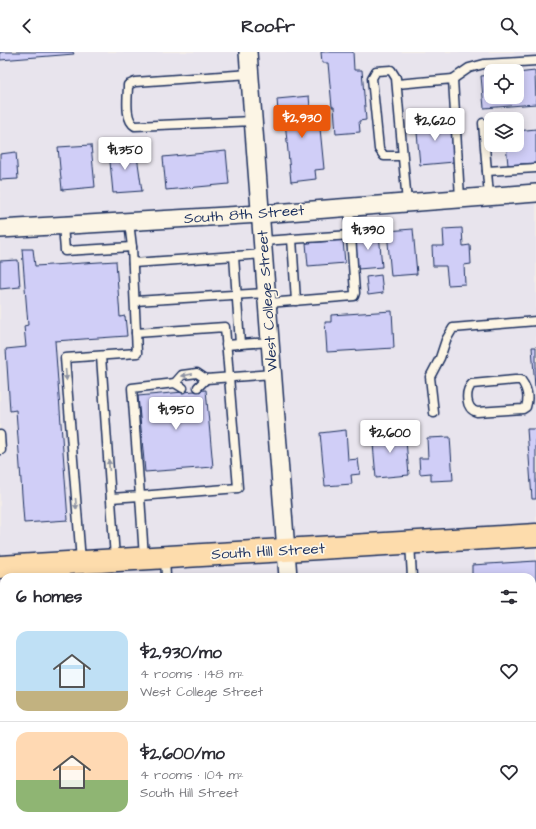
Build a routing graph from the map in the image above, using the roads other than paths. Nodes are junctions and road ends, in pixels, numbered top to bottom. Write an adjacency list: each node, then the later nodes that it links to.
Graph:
1 (248, 52): 3 (street, West College Street)
2 (536, 61): 4 (lane)
3 (250, 74): 6 (street, West College Street); 6 (lane)
4 (453, 79): 5 (lane); 13 (lane)
5 (397, 84): 8 (lane); 8 (lane)
6 (254, 121): 16 (street, West College Street)
7 (483, 123): 10 (lane)
8 (403, 156): 14 (lane)
9 (536, 168): 10 (lane)
10 (487, 170): 12 (lane)
11 (536, 193): 12 (street, South 8th Street)
12 (489, 196): 13 (street, South 8th Street)
13 (460, 198): 14 (street, South 8th Street)
14 (407, 203): 15 (street, South 8th Street)
15 (349, 207): 16 (street, South 8th Street); 20 (lane)
16 (261, 214): 17 (street, South 8th Street); 23 (street, West College Street)
17 (129, 222): 18 (street, South 8th Street); 22 (lane)
18 (63, 225): 19 (street, South 8th Street); 22 (lane)
19 (0, 229)
20 (351, 235): 21 (lane); 29 (lane)
21 (292, 239): 23 (lane); 29 (lane)
22 (132, 247): 25 (lane)
23 (263, 248): 24 (lane); 27 (street, West College Street)
24 (234, 256): 25 (lane); 26 (lane)
25 (133, 263): 28 (lane)
26 (236, 295): 27 (lane); 28 (lane); 33 (lane)
27 (267, 298): 29 (lane); 32 (street, West College Street)
28 (135, 301): 31 (lane)
29 (296, 301)
30 (536, 321): 43 (lane)
31 (136, 333): 34 (lane); 35 (lane)
32 (270, 342): 33 (lane); 36 (street, West College Street)
33 (240, 344): 34 (lane)
34 (226, 345): 37 (lane)
35 (101, 356): 47 (lane, one-way to 35); 52 (lane, one-way to 52)
36 (273, 374): 37 (lane); 50 (street, West College Street)
37 (229, 378): 38 (lane); 46 (lane)
38 (206, 380): 39 (lane, one-way to 39); 40 (lane)
39 (175, 383): 41 (lane); 46 (lane)
40 (198, 387)
41 (183, 388)
42 (532, 401): 42 (lane)
43 (434, 412)
44 (0, 435): 45 (lane)
45 (0, 450)
46 (140, 496): 47 (lane); 53 (lane)
47 (111, 498): 51 (lane)
48 (536, 535): 49 (main road, South Hill Street)
49 (410, 543): 50 (main road, South Hill Street); 56 (lane)
50 (286, 550): 53 (main road, South Hill Street); 55 (street, West College Street)
51 (115, 560): 52 (main road, South Hill Street); 53 (main road, South Hill Street)
52 (81, 562): 54 (main road, South Hill Street)
53 (158, 564)
54 (0, 567)
55 (288, 573)
56 (412, 573)

